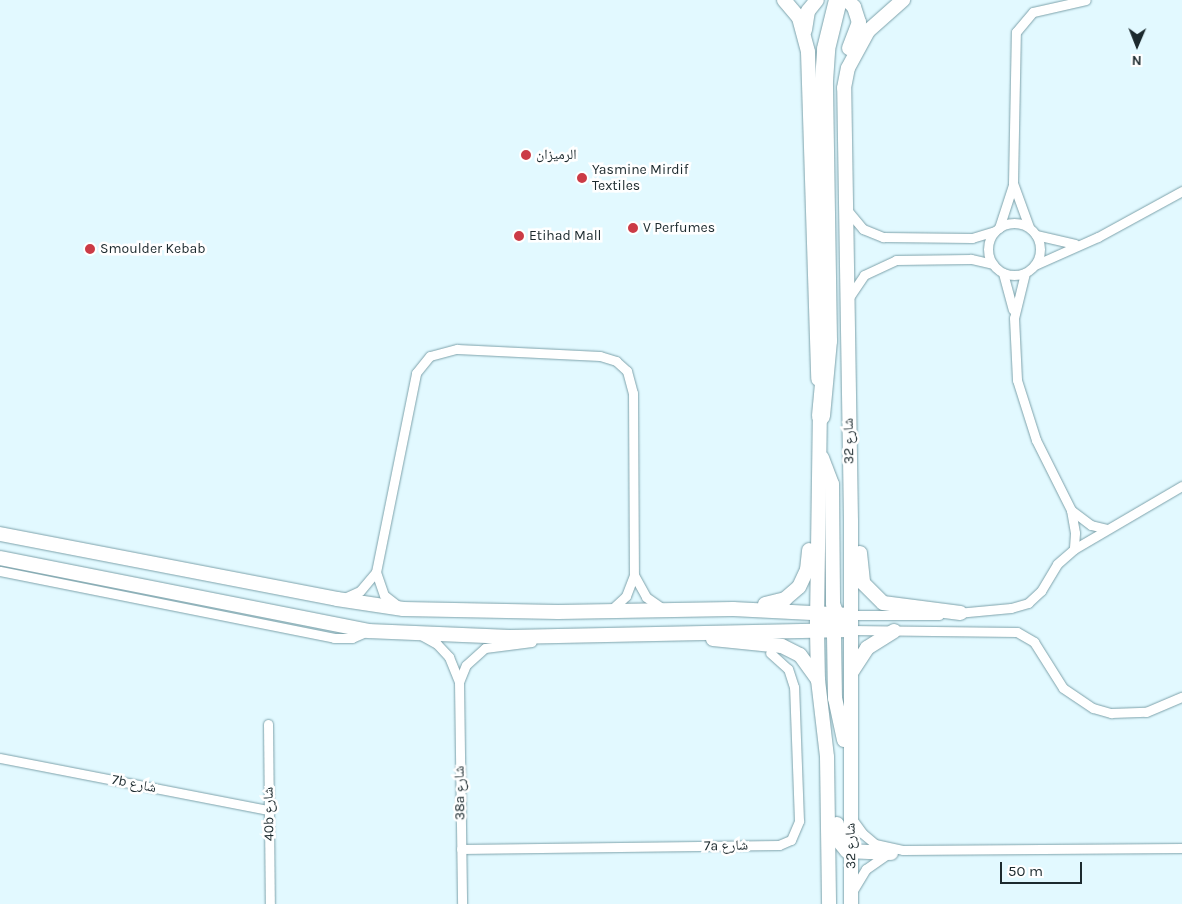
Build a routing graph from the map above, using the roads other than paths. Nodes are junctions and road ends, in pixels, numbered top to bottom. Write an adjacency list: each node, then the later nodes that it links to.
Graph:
1 (784, 0): 7 (street, شارع 32)
2 (817, 0): 7 (street)
3 (838, 0): 22 (highway)
4 (847, 0): 8 (street)
5 (903, 0): 8 (street, شارع 32)
6 (1086, 0): 9 (street)
7 (804, 30): 22 (street, شارع 32)
8 (844, 88): 11 (street, شارع 32)
9 (1013, 183): 12 (street); 13 (street)
10 (1182, 191): 15 (street)
11 (844, 203): 13 (street); 20 (street, شارع 32)
12 (1029, 227): 13 (street); 14 (street)
13 (997, 230): 16 (street)
14 (1036, 235): 15 (street); 17 (street)
15 (1081, 244): 17 (street)
16 (992, 264): 18 (street); 20 (street)
17 (1035, 266): 19 (street)
18 (1003, 273): 19 (street); 21 (street)
19 (1025, 274): 21 (street)
20 (846, 306): 27 (street, شارع 32)
21 (1014, 318): 26 (street)
22 (821, 416): 23 (street, شارع 32)
23 (820, 456): 25 (street, شارع 32); 41 (street)
24 (1182, 486): 28 (street)
25 (819, 509): 37 (street); 40 (street, شارع 32)
26 (1071, 510): 28 (street); 30 (street)
27 (850, 521): 42 (street); 43 (street, شارع 32)
28 (1107, 529): 30 (street)
29 (0, 534): 35 (street)
30 (1074, 549): 42 (street)
31 (0, 558): 47 (street)
32 (0, 571): 47 (street)
33 (376, 572): 34 (street); 35 (street); 36 (street)
34 (634, 575): 38 (street); 39 (street)
35 (337, 599): 36 (street)
36 (403, 609): 39 (street)
37 (733, 609): 38 (street); 40 (street)
38 (666, 610): 39 (street)
39 (608, 611)
40 (817, 611): 41 (street); 44 (street, شارع 32); 45 (street)
41 (835, 613): 43 (street); 46 (street)
42 (960, 613): 43 (street)
43 (851, 615): 46 (street, شارع 32)
44 (817, 630): 45 (street); 50 (street); 54 (street, شارع 32)
45 (832, 630): 46 (street); 60 (street)
46 (850, 630): 48 (street); 53 (street, شارع 32)
47 (368, 631): 49 (street)
48 (894, 631): 53 (street); 56 (street)
49 (420, 634): 51 (street); 55 (street, 38a شارع)
50 (688, 634): 51 (street); 54 (street)
51 (556, 636): 55 (street, 38a شارع)
52 (770, 653): 64 (street, 7a شارع)
53 (850, 676): 60 (street, شارع 32)
54 (818, 680): 58 (street, شارع 32)
55 (459, 682): 64 (street, 38a شارع)
56 (1182, 697)
57 (268, 724): 61 (street, 40b شارع)
58 (828, 757): 66 (street); 70 (street, شارع 32)
59 (0, 758): 61 (street, 7b شارع)
60 (850, 767): 62 (street, شارع 32)
61 (268, 810): 68 (street, 40b شارع)
62 (851, 817): 65 (street); 66 (street, شارع 32)
63 (1182, 848): 65 (street)
64 (461, 849): 69 (street, 38a شارع)
65 (897, 851): 66 (street); 67 (street)
66 (851, 853): 67 (street, شارع 32)
67 (851, 899)
68 (270, 904)
69 (462, 904)
70 (829, 904)

